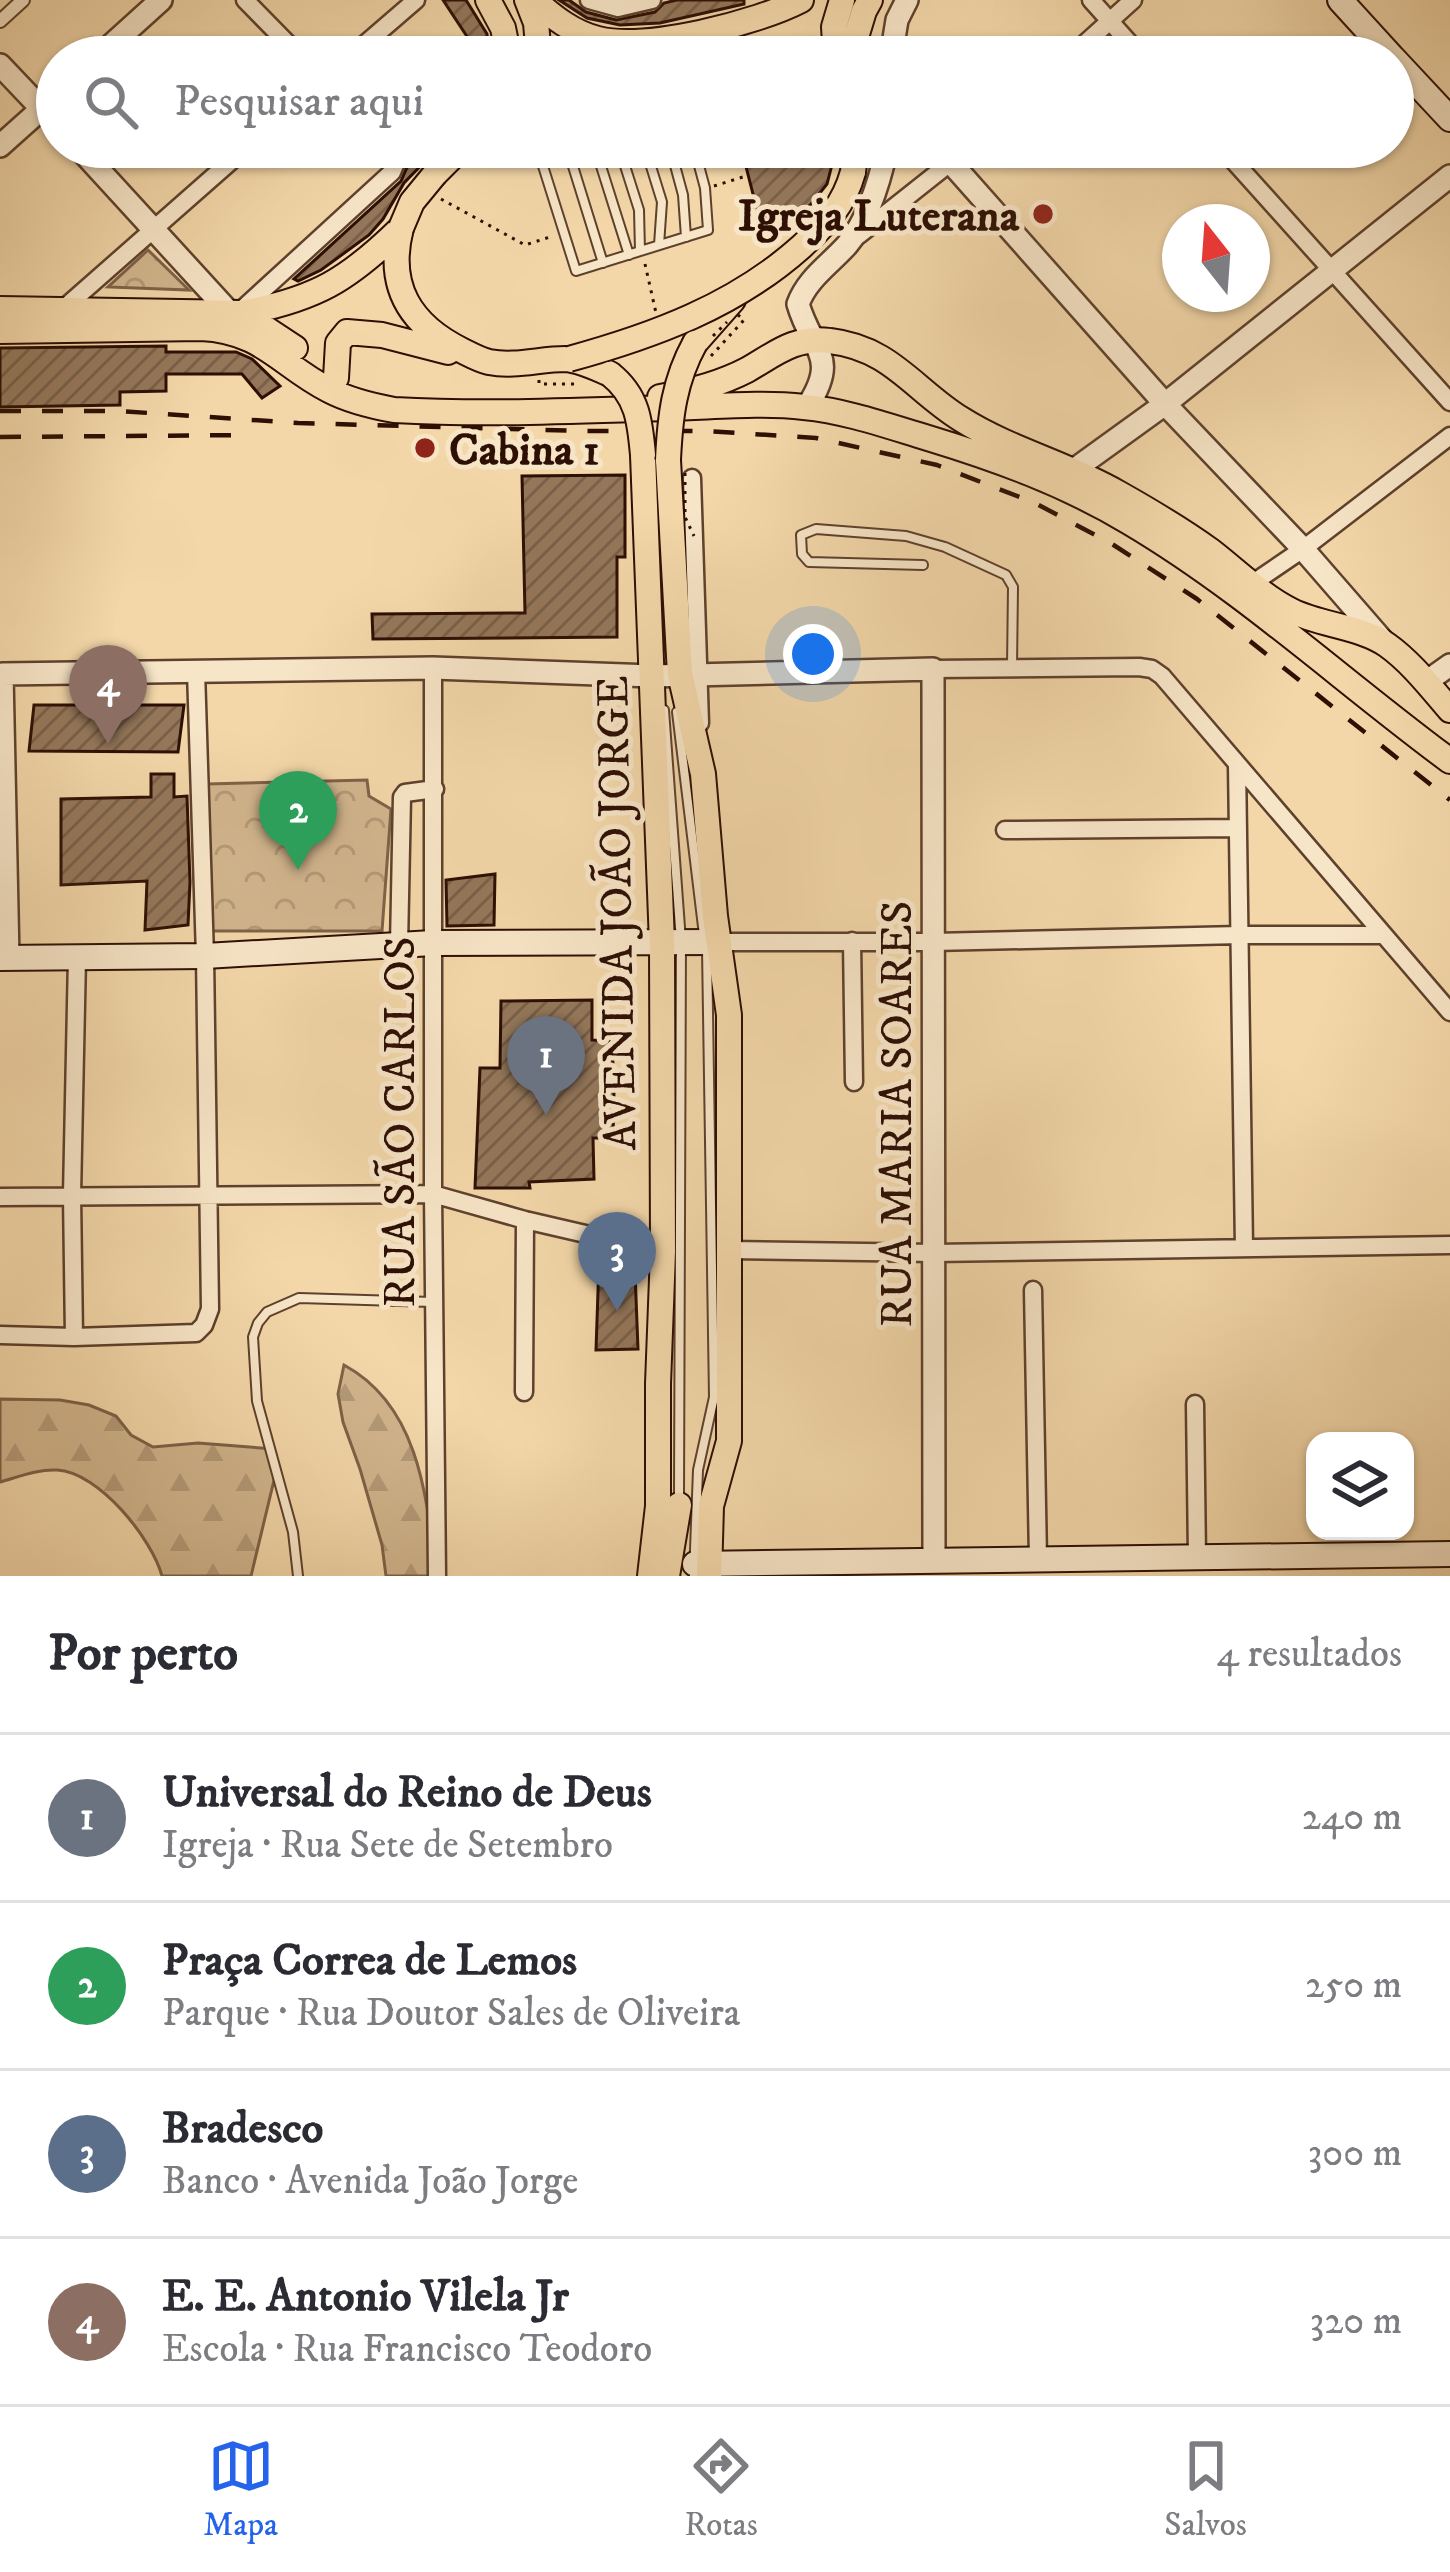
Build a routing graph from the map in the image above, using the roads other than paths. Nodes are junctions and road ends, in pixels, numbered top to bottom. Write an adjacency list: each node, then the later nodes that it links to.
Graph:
1 (23, 0): 16 (street)
2 (161, 0): 18 (street)
3 (245, 0): 19 (street)
4 (416, 0): 20 (street)
5 (488, 0): 21 (main road)
6 (531, 0): 22 (main road); 23 (main road)
7 (590, 0): 8 (street)
8 (652, 0)
9 (842, 0): 25 (main road)
10 (871, 0): 26 (main road)
11 (907, 0): 27 (street)
12 (1091, 0): 17 (street)
13 (1133, 0): 17 (street)
14 (1340, 0): 30 (main road)
15 (792, 5): 24 (main road)
16 (0, 21)
17 (1110, 21): 28 (street); 29 (street)
18 (121, 36)
19 (281, 36)
20 (374, 36)
21 (505, 36)
22 (537, 36)
23 (588, 36)
24 (673, 36)
25 (835, 36)
26 (855, 36)
27 (894, 36)
28 (1093, 36)
29 (1123, 36)
30 (1373, 36)
31 (0, 65): 33 (street)
32 (1414, 80): 34 (main road)
33 (36, 95)
34 (1450, 119)
35 (36, 120): 36 (street)
36 (0, 146)
37 (98, 168): 56 (street)
38 (223, 168): 56 (street)
39 (394, 168): 68 (street)
40 (444, 168): 55 (main road)
41 (452, 168): 55 (lane)
42 (544, 168): 63 (lane)
43 (574, 168): 63 (lane)
44 (602, 168): 62 (lane)
45 (626, 168): 61 (lane)
46 (651, 168): 60 (lane)
47 (676, 168): 58 (lane)
48 (700, 168): 58 (lane)
49 (851, 168): 65 (main road, bridge)
50 (880, 168): 59 (street)
51 (935, 168): 59 (street)
52 (966, 168): 75 (street)
53 (1239, 168): 64 (street)
54 (1450, 176): 64 (street)
55 (431, 183): 57 (main road, bridge)
56 (155, 227): 67 (street); 68 (street)
57 (401, 228): 68 (main road); 72 (main road)
58 (686, 237): 60 (lane)
59 (849, 243): 70 (street)
60 (659, 245): 61 (lane)
61 (641, 251): 62 (lane)
62 (629, 255): 63 (lane)
63 (603, 263)
64 (1331, 272): 74 (street); 75 (street)
65 (738, 295): 71 (main road, bridge); 78 (main road, AVENIDA JOÃO JORGE, bridge)
66 (0, 309): 67 (main road)
67 (63, 309): 68 (main road)
68 (240, 319): 69 (main road); 73 (main road); 76 (main road)
69 (0, 332)
70 (813, 339): 73 (main road); 76 (street); 79 (main road)
71 (569, 359): 72 (main road); 78 (main road, AVENIDA JOÃO JORGE, bridge)
72 (486, 362): 73 (main road)
73 (336, 378)
74 (1450, 402)
75 (1165, 404): 79 (street); 80 (street)
76 (807, 407): 93 (main road)
77 (1450, 436): 80 (street)
78 (672, 467): 90 (main road, AVENIDA JOÃO JORGE); 90 (street, AVENIDA JOÃO JORGE); 91 (main road, AVENIDA JOÃO JORGE)
79 (1075, 470): 82 (main road)
80 (1303, 549): 82 (street); 83 (street)
81 (922, 565): 86 (lane)
82 (1253, 583): 83 (main road)
83 (1378, 640): 92 (main road); 93 (main road)
84 (1450, 665): 92 (street)
85 (433, 668): 88 (street); 91 (street); 97 (street, RUA SÃO CARLOS)
86 (1012, 668): 87 (street); 96 (street)
87 (933, 669): 90 (street); 104 (street, RUA MARIA SOARES)
88 (196, 671): 89 (street); 107 (street)
89 (1, 674): 109 (street)
90 (688, 674): 91 (street); 100 (main road, AVENIDA JOÃO JORGE); 100 (lane)
91 (652, 676): 100 (main road, AVENIDA JOÃO JORGE)
92 (1426, 682): 94 (main road)
93 (1348, 683): 95 (main road)
94 (1450, 710)
95 (1450, 761)
96 (1237, 765): 98 (street); 102 (street)
97 (434, 789): 105 (street, RUA SÃO CARLOS); 106 (street)
98 (1238, 828): 99 (street); 101 (street)
99 (1005, 830)
100 (698, 935): 103 (street); 105 (main road); 119 (main road, AVENIDA JOÃO JORGE); 120 (main road, AVENIDA JOÃO JORGE); 127 (lane); 130 (lane)
101 (1240, 935): 102 (street); 104 (street); 118 (street)
102 (1384, 935): 110 (street)
103 (852, 941): 104 (street); 111 (street)
104 (934, 942): 121 (street, RUA MARIA SOARES)
105 (433, 943): 106 (main road); 112 (street, RUA SÃO CARLOS)
106 (399, 945): 107 (main road)
107 (205, 956): 108 (main road); 114 (street)
108 (77, 957): 109 (main road); 113 (street)
109 (4, 958)
110 (1450, 1012)
111 (854, 1082)
112 (433, 1194): 114 (street); 116 (street); 123 (street, RUA SÃO CARLOS)
113 (72, 1195): 114 (street); 115 (street); 125 (street)
114 (210, 1195): 125 (street)
115 (0, 1197)
116 (524, 1220): 120 (street); 126 (street)
117 (1450, 1245): 118 (street)
118 (1244, 1248): 121 (street)
119 (730, 1250): 121 (street); 129 (main road, AVENIDA JOÃO JORGE)
120 (663, 1252): 139 (main road, AVENIDA JOÃO JORGE)
121 (934, 1253): 134 (street, RUA MARIA SOARES)
122 (1033, 1290): 133 (street)
123 (434, 1302): 137 (lane); 138 (street, RUA SÃO CARLOS)
124 (0, 1335): 125 (street)
125 (74, 1336)
126 (524, 1392)
127 (714, 1397): 129 (main road); 136 (lane)
128 (1195, 1404): 132 (street)
129 (729, 1441): 136 (main road, AVENIDA JOÃO JORGE)
130 (679, 1505): 136 (main road)
131 (1450, 1555): 132 (main road)
132 (1197, 1557): 135 (main road)
133 (1038, 1559): 134 (main road); 135 (main road)
134 (934, 1560): 136 (main road)
135 (1107, 1567)
136 (693, 1570)
137 (298, 1576)
138 (437, 1576)
139 (650, 1576)

